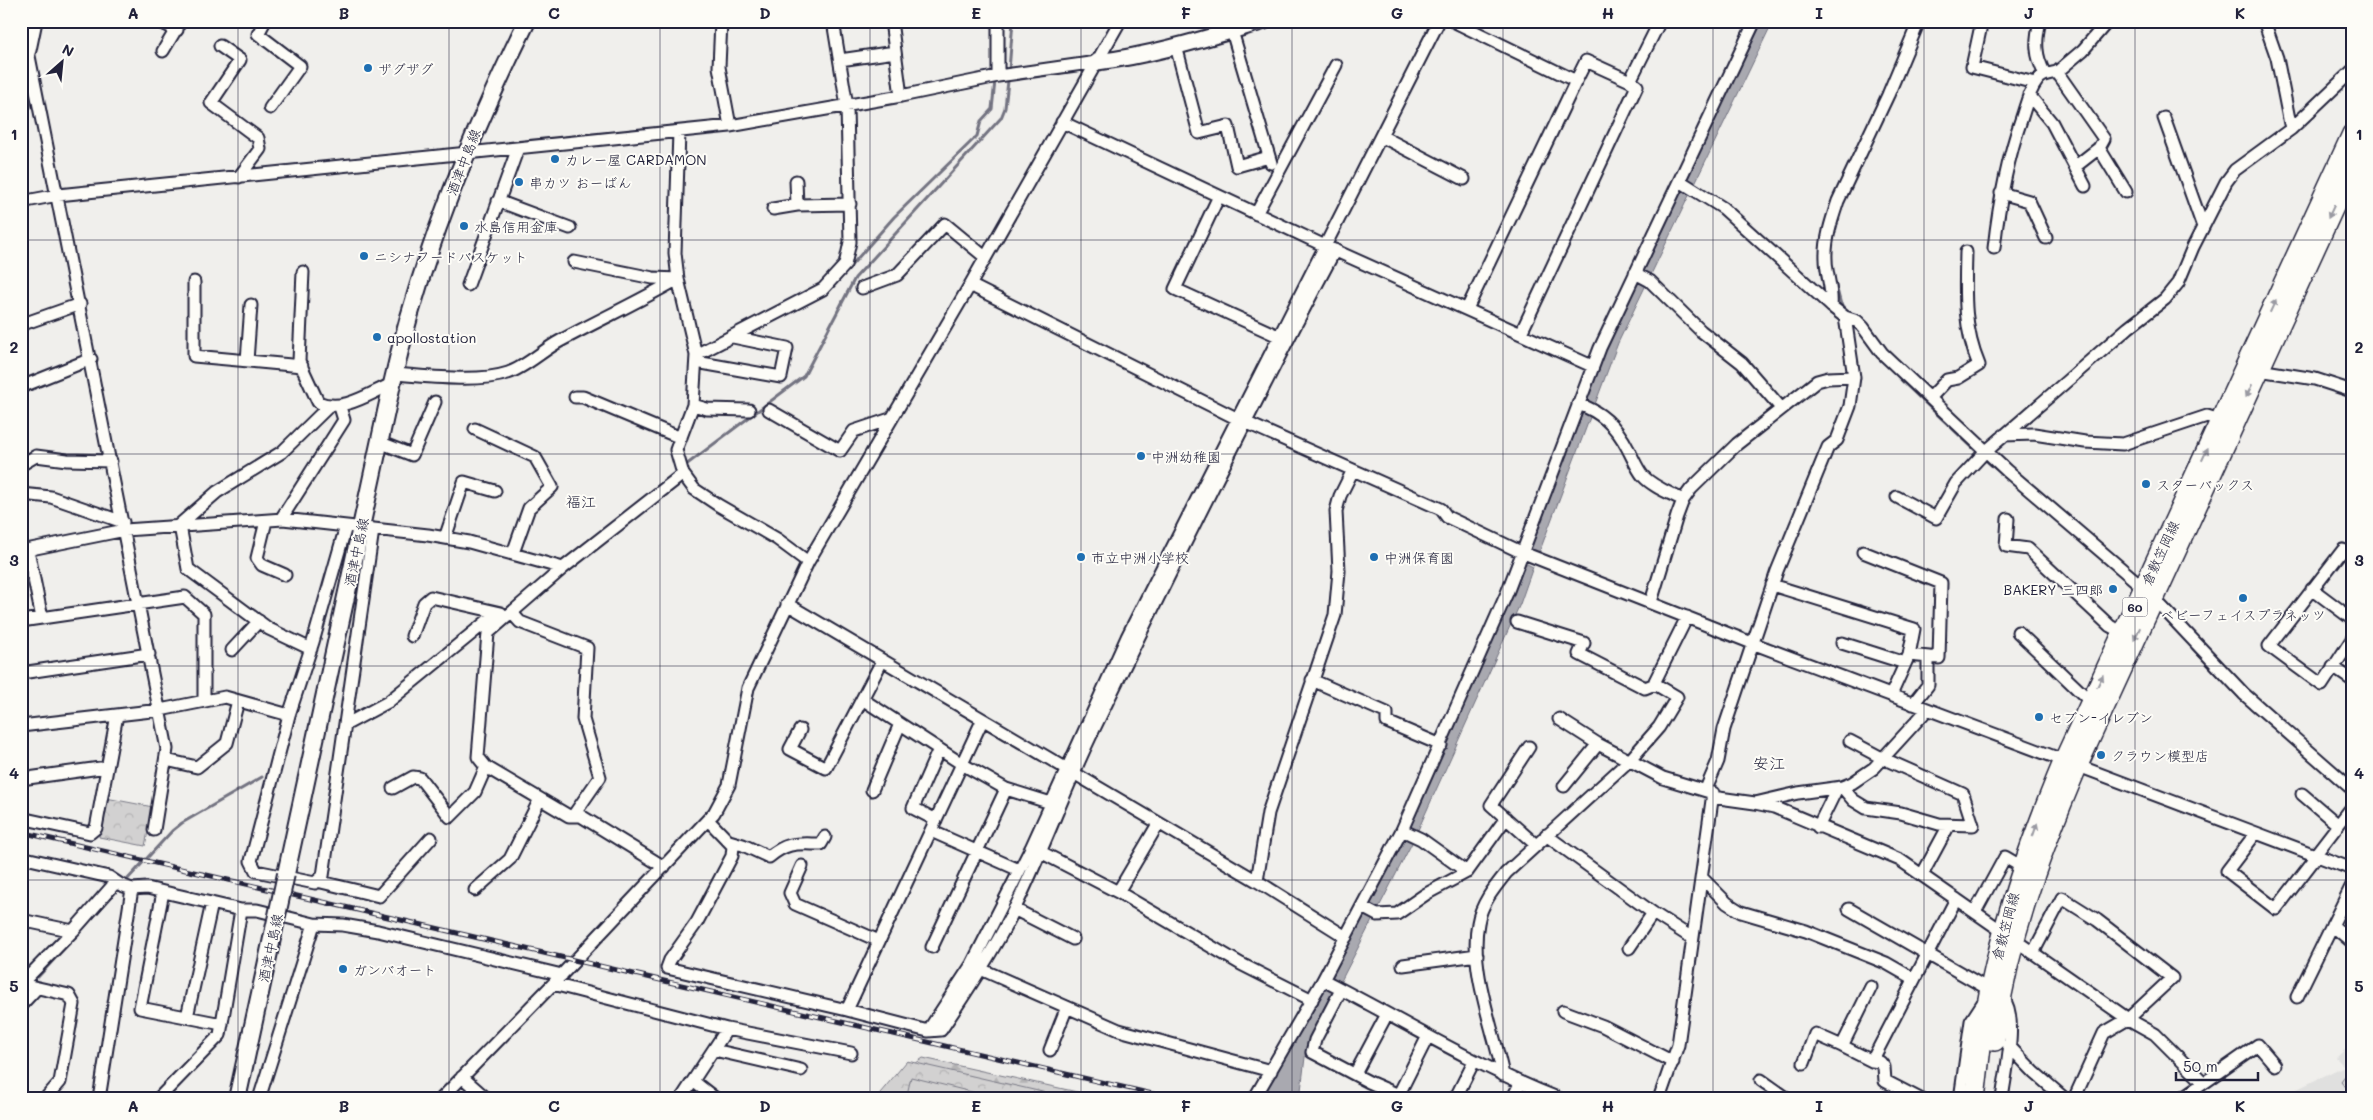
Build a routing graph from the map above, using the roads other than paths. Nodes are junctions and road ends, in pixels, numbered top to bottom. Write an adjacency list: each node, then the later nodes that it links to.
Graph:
1 (22, 21): 25 (street)
2 (34, 21): 25 (street)
3 (158, 21): 21 (street)
4 (265, 21): 41 (street)
5 (527, 21): 51 (main road, 酒津中島線)
6 (721, 21): 44 (street)
7 (833, 21): 28 (street)
8 (891, 21): 27 (street)
9 (998, 21): 34 (street)
10 (1120, 21): 29 (street)
11 (1265, 21): 22 (street)
12 (1439, 21): 48 (street)
13 (1453, 21): 35 (street)
14 (1660, 21): 36 (street)
15 (1755, 21): 59 (street)
16 (1918, 21): 88 (street)
17 (1982, 21): 37 (street)
18 (2040, 21): 33 (street)
19 (2108, 21): 32 (street)
20 (2264, 21): 45 (street)
21 (179, 26): 26 (street)
22 (1232, 30): 24 (street); 52 (street)
23 (220, 46): 56 (street)
24 (1176, 46): 29 (street); 52 (street)
25 (28, 50): 63 (street)
26 (163, 51)
27 (895, 52): 28 (street); 39 (street)
28 (840, 60): 40 (street)
29 (1097, 62): 34 (street); 43 (street)
30 (1336, 65): 55 (street)
31 (2352, 71): 45 (street)
32 (2057, 72): 33 (street); 50 (street)
33 (2045, 74): 37 (street)
34 (998, 76): 39 (street)
35 (1576, 81): 36 (street); 89 (street)
36 (1630, 81): 92 (street)
37 (2035, 83): 38 (street)
38 (2029, 94): 53 (street); 62 (street)
39 (901, 96): 40 (street)
40 (847, 106): 44 (street); 67 (street)
41 (270, 108)
42 (2164, 118): 71 (street)
43 (1062, 122): 64 (street); 77 (street)
44 (730, 126): 46 (street)
45 (2291, 129): 71 (street)
46 (679, 132): 49 (street); 81 (street)
47 (2352, 134): 116 (main road, 倉敷笠岡線 / 60, one-way to 47)
48 (1381, 136): 57 (street); 74 (street)
49 (518, 148): 51 (street); 65 (street)
50 (2099, 148): 53 (street); 61 (street)
51 (465, 154): 56 (street); 102 (main road, 酒津中島線)
52 (1269, 157): 55 (street)
53 (2076, 166): 60 (street)
54 (2352, 168): 100 (main road, 倉敷笠岡線 / 60, one-way to 100)
55 (1275, 176): 70 (street)
56 (239, 177): 63 (street)
57 (1464, 178)
58 (796, 181): 68 (street)
59 (1681, 182): 80 (street); 88 (street)
60 (2085, 186)
61 (2126, 192)
62 (2000, 193): 73 (street); 75 (street)
63 (58, 196): 66 (street); 86 (street)
64 (1219, 196): 70 (street); 93 (street)
65 (498, 201): 72 (street); 83 (street)
66 (21, 202)
67 (850, 204): 68 (street); 94 (street)
68 (797, 205): 69 (street)
69 (773, 209)
70 (1256, 214): 74 (street)
71 (2203, 227): 118 (street)
72 (570, 228)
73 (2046, 238)
74 (1330, 248): 89 (street); 93 (street); 115 (street)
75 (1994, 248)
76 (1966, 252): 106 (street)
77 (985, 257): 84 (street); 85 (street)
78 (574, 262): 81 (street)
79 (303, 272): 98 (street)
80 (1637, 274): 99 (street); 111 (street)
81 (678, 279): 96 (street); 102 (street)
82 (194, 282): 97 (street)
83 (468, 285)
84 (970, 285): 114 (street); 115 (street)
85 (862, 288)
86 (80, 304): 91 (street); 95 (street)
87 (250, 305): 97 (street)
88 (1831, 306): 90 (street)
89 (1467, 309): 92 (street)
90 (1850, 319): 101 (street); 106 (street)
91 (21, 321)
92 (1521, 333): 99 (street)
93 (1278, 336): 115 (street)
94 (733, 337): 96 (street); 96 (street)
95 (91, 359): 103 (street); 122 (street)
96 (696, 359): 109 (street)
97 (247, 361): 98 (street)
98 (302, 366): 110 (street)
99 (1592, 366): 108 (street)
100 (2259, 370): 104 (street); 116 (main road, 倉敷笠岡線 / 60, one-way to 116)
101 (1851, 377): 111 (street); 145 (street)
102 (393, 379): 110 (street); 120 (main road, 酒津中島線)
103 (21, 387)
104 (2352, 391)
105 (575, 397): 119 (street)
106 (1930, 398): 121 (street)
107 (435, 402): 120 (street)
108 (1580, 404): 129 (street); 138 (street)
109 (696, 406): 112 (street); 119 (street)
110 (334, 407): 130 (street); 134 (street)
111 (1781, 408): 129 (street)
112 (749, 410)
113 (769, 410): 114 (street)
114 (890, 419): 142 (street)
115 (1240, 419): 124 (street); 203 (street)
116 (2227, 422): 118 (street); 147 (main road, 倉敷笠岡線 / 60)
117 (475, 429): 140 (street)
118 (2004, 435): 121 (street)
119 (681, 438): 125 (street)
120 (379, 442): 135 (main road, 酒津中島線)
121 (1982, 454): 128 (street); 147 (street)
122 (111, 461): 123 (street); 133 (street)
123 (24, 463)
124 (1353, 470): 138 (street); 172 (street)
125 (683, 474): 142 (street); 143 (street)
126 (495, 491): 136 (street)
127 (21, 494): 133 (street)
128 (1897, 497)
129 (1683, 500): 148 (street)
130 (280, 519): 132 (street); 135 (street)
131 (2008, 519): 159 (street)
132 (266, 521): 134 (street); 144 (street)
133 (124, 526): 134 (street); 137 (street); 149 (street)
134 (179, 526): 155 (street)
135 (360, 528): 136 (street); 164 (street); 188 (street); 327 (main road, 酒津中島線, bridge)
136 (445, 538): 140 (street)
137 (25, 551): 153 (street)
138 (1523, 552): 148 (street); 193 (street)
139 (1863, 552): 167 (street)
140 (513, 553): 143 (street)
141 (2352, 554): 146 (street)
142 (808, 562): 150 (street)
143 (563, 568): 151 (street)
144 (285, 575)
145 (1775, 586): 162 (street); 168 (street)
146 (2312, 589): 154 (street); 170 (street)
147 (2149, 593): 159 (main road, 倉敷笠岡線 / 60); 199 (main road, 倉敷笠岡線 / 60, one-way to 199); 209 (street)
148 (1651, 602): 152 (street)
149 (140, 603): 153 (street); 166 (street); 177 (street)
150 (786, 604): 169 (street); 220 (street)
151 (505, 613): 160 (street); 188 (street); 202 (street); 217 (street)
152 (1687, 617): 162 (street); 174 (street)
153 (42, 618): 156 (street)
154 (2352, 619)
155 (259, 621): 164 (street); 165 (street)
156 (21, 622)
157 (1516, 622): 174 (street)
158 (2018, 632): 179 (street)
159 (2123, 633): 179 (main road, 倉敷笠岡線 / 60, one-way to 159)
160 (412, 636)
161 (2352, 639): 170 (street)
162 (1752, 643): 175 (street); 211 (street)
163 (1842, 643): 168 (street)
164 (311, 649): 184 (street)
165 (232, 650)
166 (149, 654): 171 (street); 181 (street)
167 (1928, 657): 168 (street); 180 (street)
168 (1907, 659): 175 (street)
169 (882, 661): 176 (street); 186 (street)
170 (2333, 667): 173 (street)
171 (21, 673)
172 (1312, 680): 193 (street); 248 (street)
173 (2352, 680)
174 (1655, 684): 197 (street)
175 (1891, 695): 180 (street)
176 (862, 699): 187 (street); 190 (street)
177 (204, 701): 178 (street); 181 (street)
178 (238, 701): 184 (street); 198 (street)
179 (2091, 702): 199 (main road, 倉敷笠岡線 / 60)
180 (1913, 704): 182 (street)
181 (160, 710): 183 (street); 198 (street)
182 (1927, 710): 196 (street); 199 (street)
183 (117, 715): 189 (street); 201 (street)
184 (289, 715): 247 (street)
185 (1559, 719): 192 (street)
186 (982, 721): 200 (street); 203 (street)
187 (900, 724): 195 (street); 210 (street)
188 (345, 725): 247 (street)
189 (21, 726)
190 (800, 730)
191 (1850, 741): 196 (street)
192 (1598, 744): 197 (street); 205 (street)
193 (1441, 745): 228 (street)
194 (1529, 747): 219 (street)
195 (939, 749): 200 (street); 221 (street)
196 (1882, 758): 207 (street); 223 (street)
197 (1631, 759): 211 (street); 230 (street)
198 (166, 760): 226 (street)
199 (2071, 763): 229 (street); 241 (main road, 倉敷笠岡線 / 60, one-way to 199); 267 (main road, 倉敷笠岡線 / 60)
200 (962, 764): 208 (street); 221 (street)
201 (107, 767): 204 (street); 218 (street)
202 (486, 767): 206 (street); 213 (street)
203 (1069, 772): 214 (street); 222 (street); 235 (street)
204 (21, 779)
205 (1564, 786)
206 (393, 788)
207 (1840, 788): 215 (street); 223 (street); 225 (street)
208 (1006, 789): 214 (street); 236 (street)
209 (2352, 789)
210 (872, 790)
211 (1709, 792): 215 (street); 246 (street)
212 (2302, 794): 224 (street)
213 (540, 799): 217 (street); 252 (street)
214 (1051, 803): 235 (street)
215 (1755, 803): 225 (street)
216 (2352, 807): 224 (street)
217 (573, 816): 240 (street)
218 (21, 818)
219 (1506, 818): 234 (street); 244 (street)
220 (708, 820): 233 (street); 240 (street)
221 (936, 820): 227 (street)
222 (1158, 824): 248 (street); 254 (street)
223 (1949, 824): 245 (street)
224 (2337, 824): 238 (street)
225 (1818, 827): 245 (street)
226 (154, 830)
227 (931, 831): 236 (street); 270 (street)
228 (1407, 832): 244 (street); 257 (street)
229 (2256, 833): 238 (street); 238 (street)
230 (1546, 835): 234 (street); 262 (street)
231 (825, 837): 233 (street)
232 (431, 838): 247 (street)
233 (729, 841): 293 (street)
234 (1536, 845): 277 (street)
235 (1035, 850): 243 (street); 254 (street); 258 (street)
236 (977, 852): 243 (street); 273 (street)
237 (21, 856): 249 (street)
238 (2316, 856): 242 (street)
239 (802, 866): 270 (street)
240 (664, 867): 280 (street)
241 (2022, 867): 261 (street); 267 (main road, 倉敷笠岡線 / 60)
242 (2352, 869)
243 (1019, 870): 279 (street)
244 (1467, 872): 257 (street)
245 (1922, 875): 255 (street)
246 (1702, 878): 269 (street); 281 (street)
247 (318, 881)
248 (1257, 881): 268 (street)
249 (116, 882): 251 (street); 266 (street)
250 (2352, 884): 265 (street)
251 (132, 889): 253 (street); 326 (street)
252 (475, 890)
253 (163, 892): 256 (street); 296 (street)
254 (1118, 892): 290 (street)
255 (1956, 899): 261 (street); 276 (street)
256 (212, 903): 260 (street); 296 (street)
257 (1364, 908): 268 (street)
258 (1014, 909): 271 (street); 279 (street)
259 (1849, 909): 276 (street)
260 (242, 910): 264 (street); 298 (street)
261 (1975, 912): 267 (street)
262 (1652, 914): 269 (street); 274 (street)
263 (21, 920): 266 (street)
264 (314, 924): 280 (street); 328 (street)
265 (2332, 925): 272 (street); 289 (street)
266 (73, 930): 283 (street)
267 (2008, 936): 275 (street); 288 (main road, 倉敷笠岡線 / 60)
268 (1346, 937): 282 (street)
269 (1689, 937): 308 (street)
270 (879, 940): 293 (street)
271 (1073, 940)
272 (2352, 942)
273 (932, 947)
274 (1629, 948)
275 (2033, 953): 297 (street); 297 (street)
276 (1927, 954): 281 (street); 288 (street)
277 (1477, 955): 278 (street); 316 (street)
278 (1403, 965)
279 (977, 967): 292 (street); 293 (street)
280 (562, 974): 284 (street)
281 (1914, 979): 310 (street)
282 (1325, 981): 287 (street); 290 (street)
283 (21, 984): 286 (street)
284 (554, 984): 299 (street); 317 (street)
285 (1871, 987): 304 (street)
286 (36, 988): 291 (street); 325 (street)
287 (1340, 989): 295 (street); 302 (street)
288 (1994, 994): 303 (street); 340 (street); 341 (main road, 倉敷笠岡線 / 60); 342 (main road, 倉敷笠岡線 / 60)
289 (2297, 998)
290 (1312, 1000): 300 (street)
291 (21, 1005)
292 (1066, 1007): 306 (street); 314 (street)
293 (846, 1010)
294 (1563, 1011): 308 (street)
295 (1387, 1014): 301 (street); 315 (street)
296 (187, 1017): 298 (street)
297 (2128, 1020): 320 (street); 345 (street)
298 (222, 1024): 323 (street)
299 (727, 1029): 305 (street); 307 (street)
300 (1296, 1031): 302 (street); 314 (street)
301 (1428, 1036): 309 (street); 322 (street)
302 (1313, 1040): 315 (street)
303 (2008, 1045): 343 (street); 344 (street)
304 (1842, 1046): 310 (street); 311 (street)
305 (714, 1050): 313 (street); 319 (street)
306 (1050, 1050)
307 (851, 1053)
308 (1670, 1060): 337 (street)
309 (1474, 1061): 316 (street); 334 (street)
310 (1872, 1061): 339 (street)
311 (1804, 1063)
312 (2275, 1065): 320 (street)
313 (800, 1070)
314 (1271, 1071): 333 (street)
315 (1355, 1074): 322 (street)
316 (1503, 1075): 321 (street)
317 (462, 1077): 329 (street); 330 (street)
318 (1761, 1080): 338 (street)
319 (694, 1081): 331 (street); 332 (street)
320 (2203, 1082): 324 (street)
321 (1520, 1084): 335 (street); 336 (street)
322 (1403, 1096)
323 (160, 1098)
324 (2182, 1098)
325 (46, 1099)
326 (99, 1099)
327 (237, 1099)
328 (259, 1099)
329 (441, 1099)
330 (486, 1099)
331 (681, 1099)
332 (716, 1099)
333 (1254, 1099)
334 (1454, 1099)
335 (1512, 1099)
336 (1560, 1099)
337 (1659, 1099)
338 (1788, 1099)
339 (1920, 1099)
340 (1960, 1099)
341 (1975, 1099)
342 (1988, 1099)
343 (2002, 1099)
344 (2065, 1099)
345 (2074, 1099)

